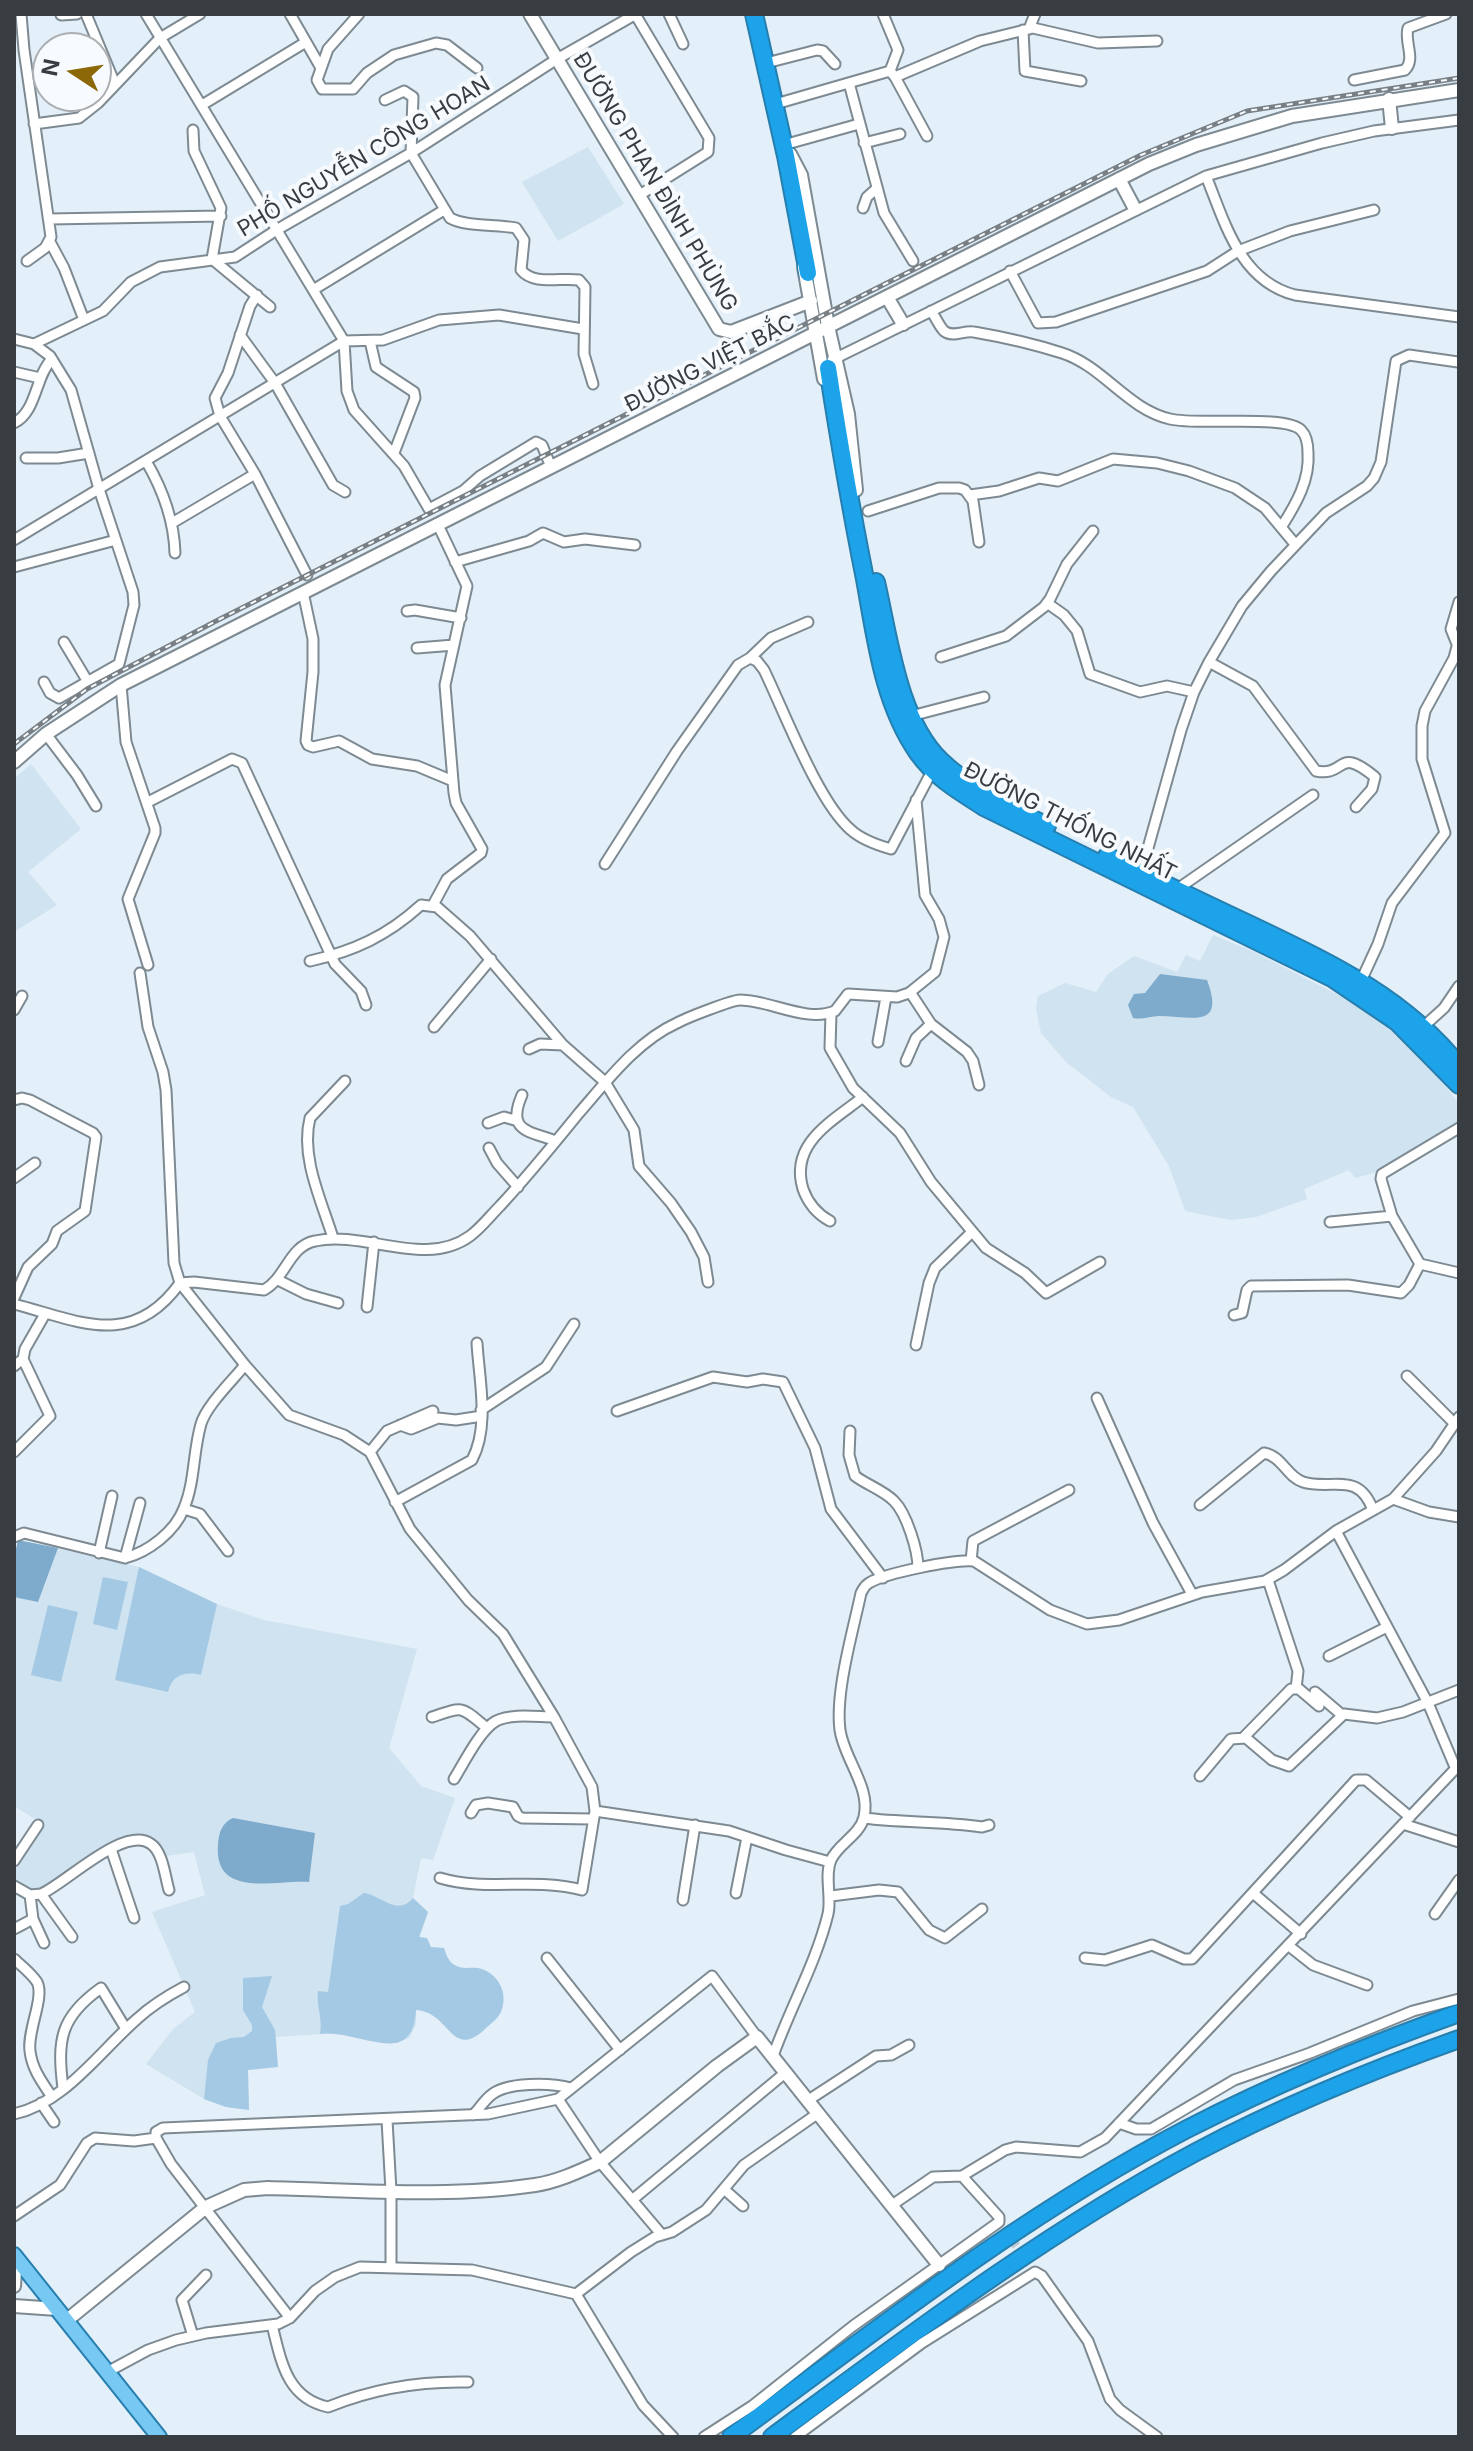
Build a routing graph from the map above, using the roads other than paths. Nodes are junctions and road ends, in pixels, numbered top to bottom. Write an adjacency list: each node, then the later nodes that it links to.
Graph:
1 (21, 14): 38 (street)
2 (77, 14): 16 (street)
3 (86, 14): 31 (street)
4 (146, 14): 18 (street)
5 (200, 14): 18 (street)
6 (290, 14): 20 (street)
7 (359, 14): 25 (street)
8 (530, 14): 22 (street, ĐƯỜNG PHAN ĐÌNH PHÙNG)
9 (635, 14): 22 (street, PHỐ NGUYỄN CÔNG HOAN); 50 (street)
10 (669, 14): 21 (street)
11 (754, 14): 45 (highway)
12 (761, 14): 23 (highway)
13 (883, 14): 27 (street)
14 (1035, 14): 17 (street)
15 (1446, 14): 28 (street)
16 (61, 15)
17 (1026, 30): 19 (street); 27 (street); 29 (street)
18 (160, 38): 31 (street); 36 (street)
19 (1157, 41)
20 (306, 42): 25 (street); 36 (street)
21 (683, 44)
22 (557, 59): 46 (street, PHỐ NGUYỄN CÔNG HOAN); 50 (street, ĐƯỜNG PHAN ĐÌNH PHÙNG)
23 (770, 62): 24 (street); 35 (highway)
24 (835, 64)
25 (321, 68): 26 (street)
26 (477, 68)
27 (892, 74): 30 (street); 43 (street)
28 (1354, 80)
29 (1081, 81)
30 (849, 83): 35 (street); 39 (street)
31 (115, 84): 38 (street)
32 (1459, 90): 33 (street, ĐƯỜNG VIỆT BẮC)
33 (1389, 99): 40 (street); 48 (street, ĐƯỜNG VIỆT BẮC)
34 (385, 100): 46 (street)
35 (779, 103): 45 (highway)
36 (202, 105): 57 (street)
37 (1459, 120): 40 (street)
38 (34, 124): 56 (street)
39 (859, 124): 44 (street); 45 (street)
40 (1392, 128): 47 (street)
41 (193, 130): 55 (street)
42 (900, 134): 44 (street)
43 (927, 136)
44 (864, 143): 49 (street)
45 (788, 151): 64 (highway); 68 (street)
46 (411, 153): 53 (street); 57 (street, PHỐ NGUYỄN CÔNG HOAN)
47 (1206, 176): 52 (street); 59 (street)
48 (1119, 179): 52 (street); 67 (street, ĐƯỜNG VIỆT BẮC)
49 (876, 189): 51 (street); 62 (street)
50 (638, 196): 68 (street, ĐƯỜNG PHAN ĐÌNH PHÙNG)
51 (863, 208)
52 (1135, 209): 63 (street)
53 (444, 210): 65 (street); 75 (street)
54 (1374, 210): 59 (street)
55 (221, 216): 56 (street); 60 (street)
56 (49, 219): 58 (street)
57 (278, 229): 60 (street, PHỐ NGUYỄN CÔNG HOAN); 65 (street)
58 (50, 242): 61 (street); 72 (street)
59 (1238, 251): 63 (street); 71 (street)
60 (212, 259): 66 (street); 72 (street, PHỐ NGUYỄN CÔNG HOAN)
61 (27, 261)
62 (913, 261)
63 (1010, 271): 70 (street)
64 (811, 272)
65 (313, 290): 79 (street)
66 (257, 295): 69 (street); 77 (street)
67 (887, 297): 73 (street); 74 (street, ĐƯỜNG VIỆT BẮC)
68 (817, 299): 74 (street); 76 (street)
69 (270, 307)
70 (931, 311): 73 (street); 104 (street)
71 (1459, 317)
72 (84, 320): 81 (street, PHỐ NGUYỄN CÔNG HOAN)
73 (903, 324): 84 (street)
74 (828, 326): 76 (street, ĐƯỜNG VIỆT BẮC); 84 (street)
75 (583, 329): 80 (street); 88 (street)
76 (816, 333): 84 (street); 95 (street, ĐƯỜNG VIỆT BẮC)
77 (240, 335): 87 (street); 89 (street)
78 (14, 339): 81 (street)
79 (344, 341): 80 (street); 87 (street); 92 (street)
80 (370, 341): 92 (street)
81 (34, 344): 82 (street)
82 (52, 359): 86 (street); 91 (street)
83 (1458, 362): 109 (street)
84 (829, 364): 98 (highway, ĐƯỜNG THỐNG NHẤT)
85 (14, 372): 86 (street)
86 (40, 378): 90 (street)
87 (275, 383): 89 (street); 99 (street)
88 (593, 384)
89 (220, 416): 94 (street); 96 (street)
90 (14, 423)
91 (89, 453): 93 (street); 97 (street)
92 (394, 453): 95 (street)
93 (26, 458)
94 (146, 461): 97 (street); 102 (street)
95 (551, 467): 103 (street, ĐƯỜNG VIỆT BẮC)
96 (255, 474): 102 (street); 114 (street)
97 (99, 489): 106 (street); 107 (street)
98 (852, 491): 133 (highway, ĐƯỜNG THỐNG NHẤT); 136 (highway, ĐƯỜNG THỐNG NHẤT)
99 (345, 492)
100 (970, 495): 101 (street); 104 (street); 108 (street)
101 (868, 511)
102 (172, 523): 111 (street)
103 (438, 525): 112 (street); 115 (street, ĐƯỜNG VIỆT BẮC)
104 (1282, 526): 109 (street)
105 (1093, 531): 117 (street)
106 (14, 540)
107 (116, 540): 113 (street); 129 (street)
108 (979, 542)
109 (1295, 544): 127 (street)
110 (635, 545): 112 (street)
111 (175, 553)
112 (455, 562): 119 (street)
113 (14, 567)
114 (307, 575)
115 (303, 592): 130 (street, ĐƯỜNG VIỆT BẮC); 137 (street)
116 (1459, 602): 121 (street)
117 (1047, 603): 125 (street); 131 (street)
118 (407, 611): 119 (street)
119 (461, 618): 123 (street)
120 (808, 622): 126 (street)
121 (1458, 641): 152 (street)
122 (64, 642): 129 (street)
123 (454, 645): 124 (street); 137 (street)
124 (417, 648)
125 (941, 657)
126 (750, 658): 139 (street); 143 (street)
127 (1209, 662): 131 (street); 142 (street)
128 (44, 682): 129 (street)
129 (88, 682)
130 (121, 685): 134 (street, ĐƯỜNG VIỆT BẮC); 140 (street)
131 (1194, 692): 144 (street)
132 (984, 697): 133 (street)
133 (911, 716): 136 (highway, ĐƯỜNG THỐNG NHẤT)
134 (46, 734): 135 (street, ĐƯỜNG VIỆT BẮC); 141 (street)
135 (14, 762)
136 (936, 766): 139 (street); 144 (highway, ĐƯỜNG THỐNG NHẤT)
137 (453, 781): 146 (street)
138 (1313, 795): 145 (street)
139 (916, 800): 154 (street)
140 (148, 802): 147 (street); 150 (street)
141 (96, 806)
142 (1356, 807)
143 (605, 864)
144 (1139, 878): 145 (highway, ĐƯỜNG THỐNG NHẤT); 171 (highway, ĐƯỜNG THỐNG NHẤT)
145 (1176, 890): 152 (highway, ĐƯỜNG THỐNG NHẤT)
146 (433, 905): 147 (street); 148 (street)
147 (332, 956): 149 (street); 157 (street)
148 (491, 959): 161 (street); 164 (street)
149 (310, 961)
150 (148, 965)
151 (140, 973): 194 (street)
152 (1361, 981): 162 (highway, ĐƯỜNG THỐNG NHẤT)
153 (1459, 986): 162 (street)
154 (910, 992): 156 (street); 160 (street)
155 (22, 996): 158 (street)
156 (886, 997): 159 (street); 163 (street)
157 (366, 1005)
158 (14, 1010)
159 (831, 1013): 169 (street); 173 (street)
160 (931, 1024): 166 (street); 170 (street)
161 (434, 1027)
162 (1423, 1027): 167 (highway, ĐƯỜNG THỐNG NHẤT)
163 (878, 1042)
164 (563, 1045): 165 (street); 169 (street)
165 (529, 1049)
166 (906, 1061)
167 (1459, 1066)
168 (345, 1081): 187 (street)
169 (605, 1082): 178 (street); 193 (street)
170 (979, 1085)
171 (1459, 1085)
172 (522, 1095): 175 (street)
173 (863, 1097): 184 (street); 186 (street)
174 (14, 1100): 195 (street)
175 (518, 1121): 176 (street); 178 (street)
176 (488, 1123)
177 (1459, 1128): 183 (street)
178 (556, 1141): 182 (street)
179 (489, 1148): 182 (street)
180 (35, 1163): 181 (street)
181 (14, 1178)
182 (518, 1187): 188 (street)
183 (1392, 1216): 185 (street); 190 (street)
184 (830, 1221)
185 (1330, 1222)
186 (972, 1232): 189 (street); 202 (street)
187 (333, 1238): 188 (street); 192 (street)
188 (374, 1242): 197 (street)
189 (1100, 1262)
190 (1420, 1264): 191 (street); 199 (street)
191 (1459, 1273)
192 (278, 1280): 194 (street); 196 (street)
193 (708, 1282)
194 (180, 1283): 198 (street); 204 (street)
195 (14, 1301): 198 (street)
196 (338, 1303)
197 (367, 1307)
198 (45, 1314): 203 (street)
199 (1234, 1315)
200 (574, 1324): 210 (street)
201 (477, 1343): 210 (street)
202 (916, 1345)
203 (23, 1359): 205 (street); 214 (street)
204 (245, 1365): 215 (street); 222 (street)
205 (14, 1366)
206 (1407, 1376): 211 (street)
207 (1097, 1398): 234 (street)
208 (433, 1411): 212 (street)
209 (617, 1411): 232 (street)
210 (481, 1413): 212 (street); 219 (street)
211 (1457, 1420): 218 (street)
212 (400, 1425): 215 (street)
213 (850, 1431): 231 (street)
214 (14, 1452)
215 (370, 1452): 219 (street)
216 (1069, 1490): 230 (street)
217 (112, 1496): 228 (street)
218 (1393, 1499): 223 (street); 224 (street)
219 (395, 1502): 244 (street)
220 (140, 1503): 229 (street)
221 (1200, 1505): 223 (street)
222 (184, 1509): 227 (street); 229 (street)
223 (1373, 1510): 225 (street)
224 (1459, 1517)
225 (1336, 1531): 233 (street); 235 (street)
226 (14, 1537): 228 (street)
227 (228, 1551)
228 (99, 1553): 229 (street)
229 (125, 1558)
230 (971, 1561): 231 (street); 234 (street)
231 (918, 1568): 232 (street)
232 (883, 1578): 252 (street)
233 (1268, 1580): 234 (street); 237 (street)
234 (1192, 1594)
235 (1387, 1627): 236 (street); 240 (street)
236 (1329, 1656)
237 (1296, 1689): 241 (street); 246 (street)
238 (1459, 1690): 240 (street)
239 (1315, 1692): 242 (street)
240 (1428, 1703): 242 (street); 247 (street)
241 (1319, 1706)
242 (1342, 1715): 246 (street)
243 (432, 1717): 245 (street)
244 (554, 1717): 245 (street); 251 (street)
245 (487, 1728): 249 (street)
246 (1243, 1738): 248 (street)
247 (1457, 1766): 253 (street)
248 (1200, 1776)
249 (454, 1779)
250 (471, 1813): 251 (street)
251 (594, 1815): 255 (street); 262 (street)
252 (864, 1818): 256 (street); 261 (street)
253 (1407, 1820): 258 (street); 267 (street); 276 (street)
254 (38, 1825): 260 (street)
255 (695, 1825): 257 (street); 270 (street)
256 (989, 1825)
257 (747, 1837): 261 (street); 266 (street)
258 (1459, 1842)
259 (111, 1849): 265 (street); 268 (street); 273 (street)
260 (14, 1861)
261 (830, 1862): 269 (street)
262 (440, 1878)
263 (1459, 1880): 272 (street)
264 (14, 1886): 268 (street)
265 (169, 1890)
266 (736, 1893)
267 (1253, 1893): 276 (street); 281 (street)
268 (36, 1894): 274 (street); 277 (street)
269 (831, 1896): 271 (street); 294 (street)
270 (683, 1900)
271 (982, 1909)
272 (1435, 1914)
273 (134, 1918)
274 (33, 1919): 275 (street); 278 (street)
275 (14, 1929)
276 (1301, 1934): 279 (street)
277 (72, 1937)
278 (44, 1943)
279 (1289, 1946): 283 (street); 307 (street)
280 (547, 1958): 292 (street)
281 (1085, 1958)
282 (14, 1959): 298 (street)
283 (1367, 1985)
284 (184, 1987): 288 (street)
285 (1459, 1999): 307 (street)
286 (1459, 2005): 293 (highway)
287 (1459, 2013): 293 (highway)
288 (126, 2029): 296 (street); 296 (street)
289 (757, 2037): 292 (street); 294 (street); 309 (street)
290 (1459, 2039): 336 (highway)
291 (909, 2045): 300 (street)
292 (620, 2050): 297 (street)
293 (1348, 2053): 335 (highway)
294 (773, 2056): 295 (street)
295 (785, 2073): 300 (street); 313 (street)
296 (63, 2088): 298 (street)
297 (571, 2088): 299 (street); 304 (street)
298 (52, 2097): 301 (street)
299 (558, 2099): 304 (street); 309 (street)
300 (807, 2101): 303 (street)
301 (41, 2103): 302 (street); 306 (street)
302 (14, 2114)
303 (817, 2114): 311 (street); 314 (street)
304 (473, 2115): 305 (street)
305 (387, 2120): 308 (street); 312 (street)
306 (54, 2122)
307 (1119, 2123): 310 (street)
308 (156, 2138): 316 (street); 317 (street)
309 (600, 2162): 312 (street); 313 (street)
310 (962, 2176): 314 (street); 320 (street)
311 (725, 2190): 315 (street); 318 (street)
312 (391, 2191): 316 (street); 321 (street)
313 (632, 2200): 318 (street)
314 (892, 2205): 320 (street)
315 (743, 2206)
316 (206, 2207): 326 (street); 327 (street)
317 (14, 2216)
318 (662, 2235): 324 (street)
319 (15, 2256): 323 (street); 326 (main road)
320 (939, 2265): 334 (street)
321 (391, 2268): 324 (street); 327 (street)
322 (206, 2275): 329 (street)
323 (14, 2286)
324 (576, 2294): 333 (street)
325 (14, 2306): 326 (street)
326 (61, 2315): 330 (main road)
327 (290, 2318): 328 (street)
328 (272, 2325): 329 (street); 331 (street)
329 (193, 2336): 330 (street)
330 (109, 2371): 332 (main road)
331 (468, 2382)
332 (159, 2437)
333 (673, 2437)
334 (704, 2437)
335 (731, 2437)
336 (772, 2437)
337 (795, 2437): 338 (street)
338 (1157, 2437)

